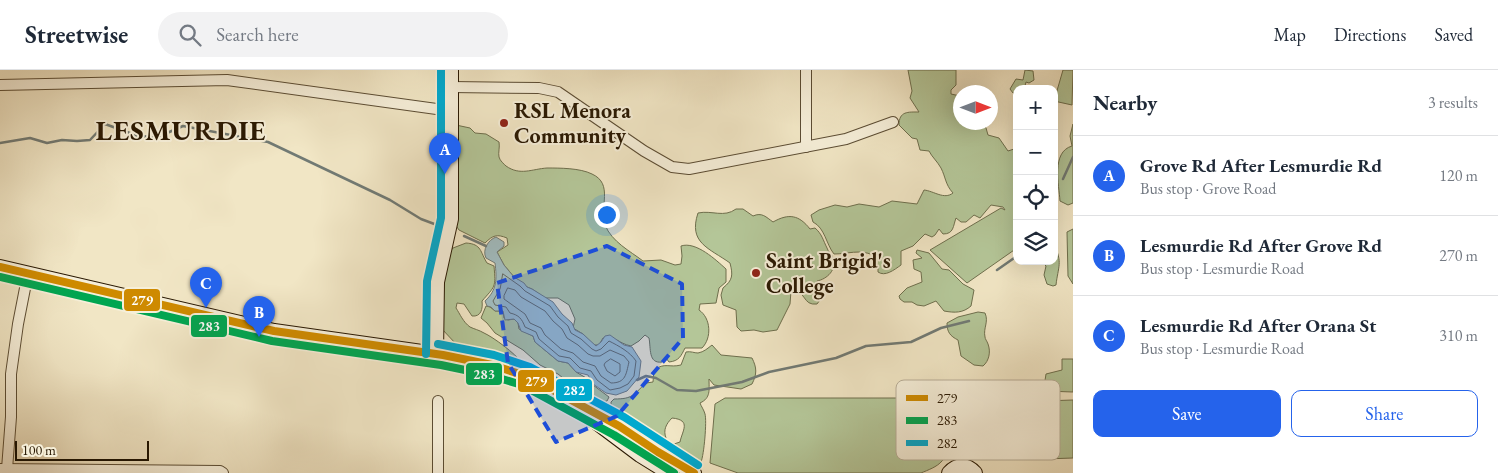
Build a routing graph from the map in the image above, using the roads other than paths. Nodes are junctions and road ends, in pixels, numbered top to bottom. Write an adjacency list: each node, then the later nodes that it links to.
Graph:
1 (451, 70): 4 (main road)
2 (806, 70): 7 (street)
3 (0, 85): 5 (street)
4 (451, 87): 5 (main road); 7 (street)
5 (451, 111): 10 (main road)
6 (893, 122): 7 (street)
7 (806, 147)
8 (0, 267): 9 (main road)
9 (28, 273): 10 (main road); 13 (street)
10 (436, 354): 11 (main road)
11 (565, 397): 16 (main road); 17 (main road)
12 (438, 401): 15 (street)
13 (3, 469): 14 (street)
14 (223, 473)
15 (438, 473)
16 (669, 473)
17 (693, 473)
18 (949, 473): 19 (main road)
19 (975, 473)

